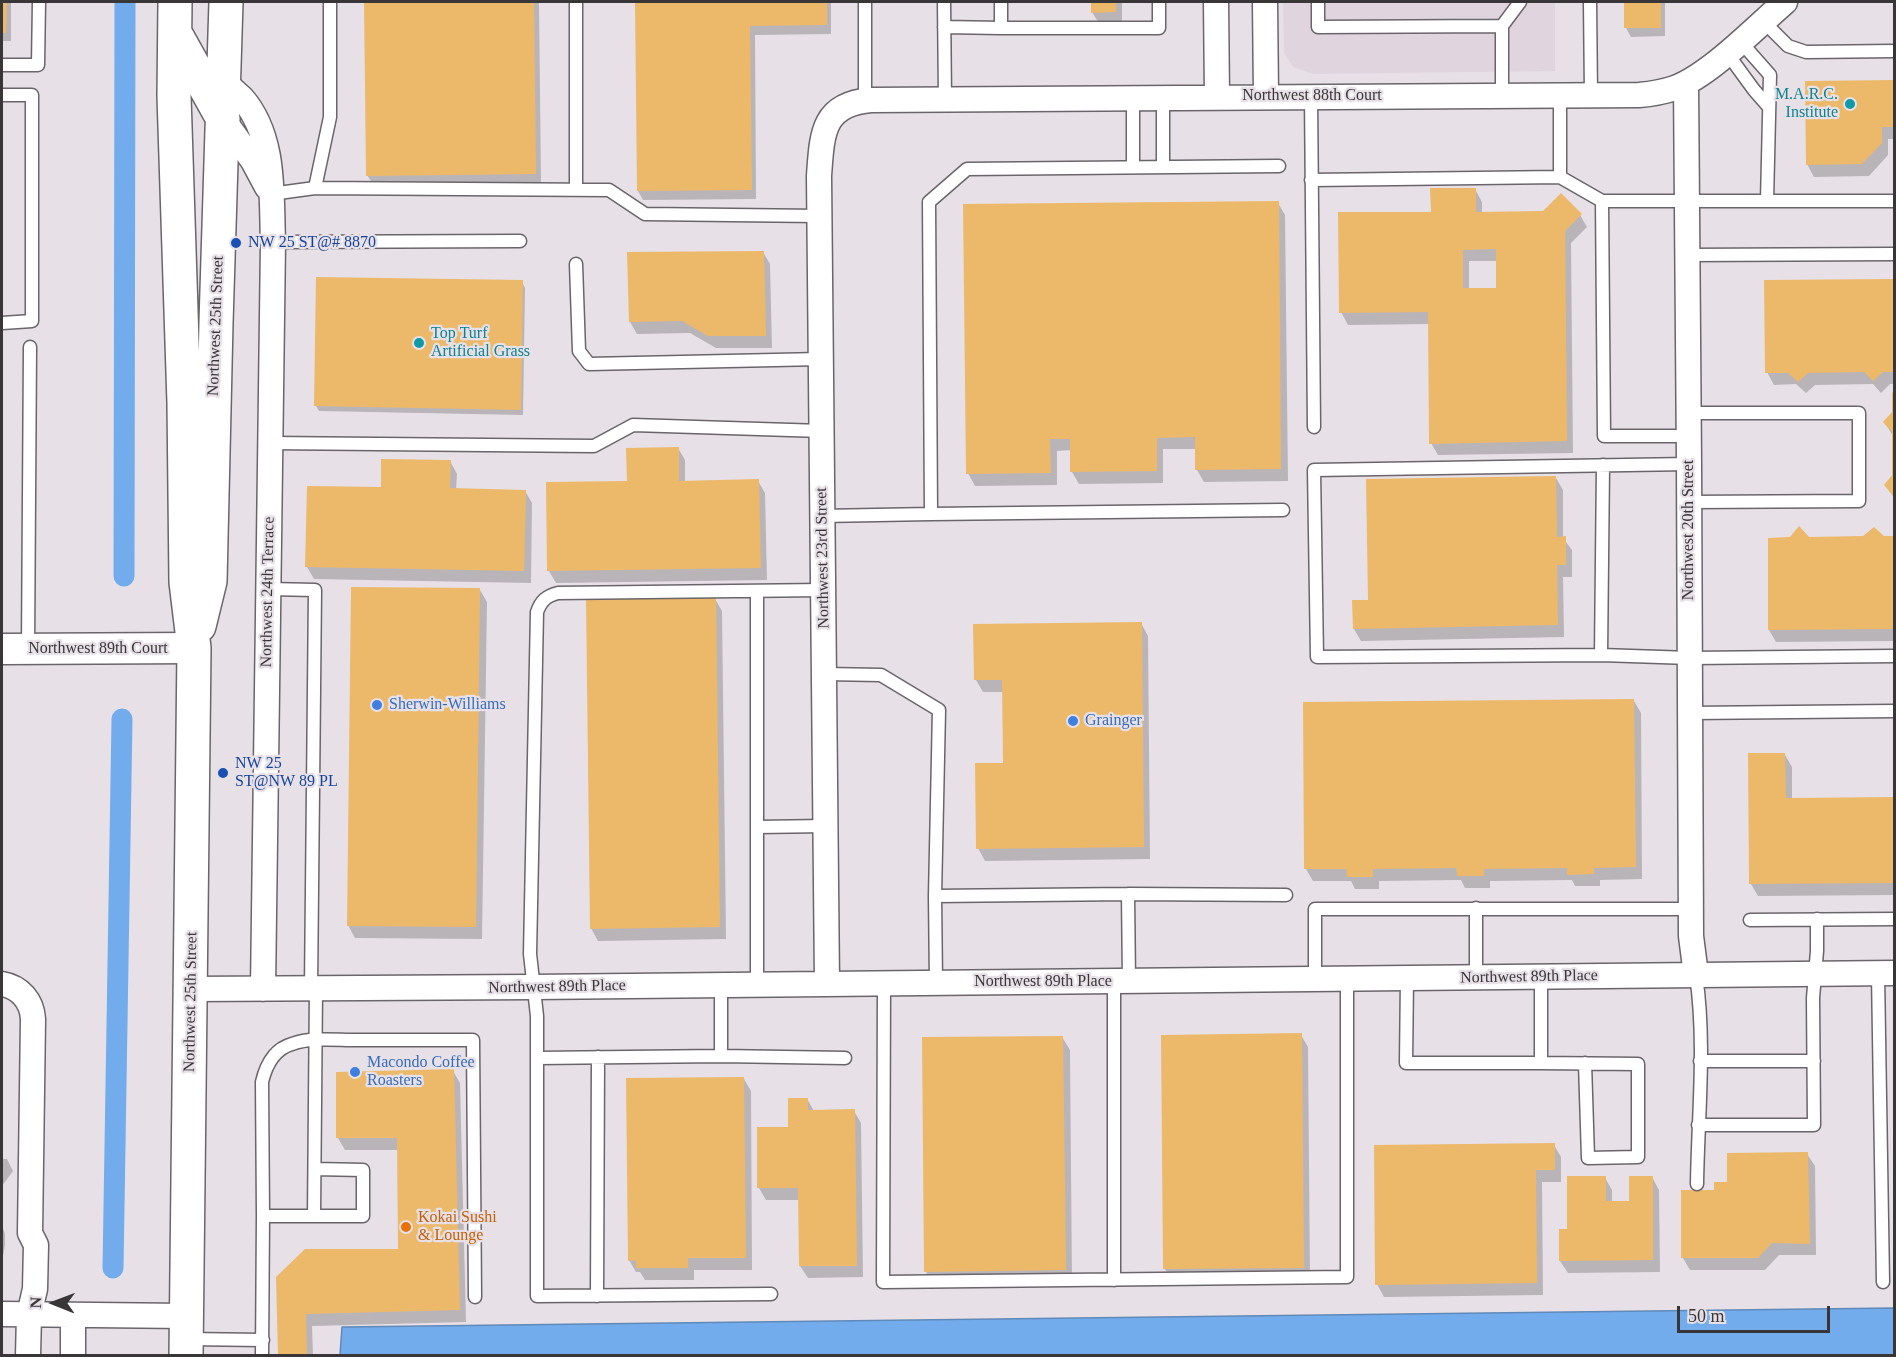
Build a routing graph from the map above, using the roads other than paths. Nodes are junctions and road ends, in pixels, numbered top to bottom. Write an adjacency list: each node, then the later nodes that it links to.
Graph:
1 (39, 2): 22 (lane)
2 (226, 2): 23 (main road, Northwest 25th Street)
3 (330, 2): 44 (lane)
4 (576, 2): 45 (lane)
5 (865, 2): 35 (lane)
6 (944, 2): 18 (lane)
7 (1001, 2): 19 (lane)
8 (1160, 2): 19 (lane)
9 (1216, 2): 32 (street)
10 (1265, 2): 29 (street)
11 (1317, 2): 17 (lane)
12 (1520, 2): 17 (lane)
13 (1590, 2): 28 (lane)
14 (1785, 2): 16 (street, Northwest 88th Court)
15 (175, 17): 37 (main road); 73 (main road, Northwest 25th Street)
16 (1763, 21): 20 (street, Northwest 88th Court); 21 (lane)
17 (1502, 26): 26 (lane)
18 (944, 27): 19 (lane); 34 (lane)
19 (1001, 28)
20 (1734, 47): 24 (street, Northwest 88th Court); 36 (lane); 36 (lane)
21 (1894, 51)
22 (2, 65)
23 (225, 82): 37 (main road, Northwest 25th Street); 46 (street, Northwest 24th Terrace)
24 (1686, 83): 28 (street, Northwest 88th Court); 48 (street, Northwest 20th Street)
25 (2, 95): 57 (lane)
26 (1503, 95): 27 (street, Northwest 88th Court); 30 (street, Northwest 88th Court)
27 (1560, 95): 28 (street, Northwest 88th Court); 42 (lane)
28 (1591, 95)
29 (1266, 96): 30 (street, Northwest 88th Court); 32 (street, Northwest 88th Court)
30 (1311, 96): 43 (lane)
31 (1163, 97): 32 (street, Northwest 88th Court); 33 (street, Northwest 88th Court); 41 (lane)
32 (1217, 97)
33 (1133, 98): 34 (street, Northwest 88th Court); 40 (lane)
34 (945, 100): 35 (street, Northwest 88th Court)
35 (865, 101): 38 (street, Northwest 88th Court)
36 (1768, 106): 49 (lane)
37 (223, 118): 46 (street, Northwest 24th Terrace); 73 (main road, Northwest 25th Street)
38 (824, 133): 51 (street, Northwest 23rd Street)
39 (1279, 166): 41 (lane)
40 (1133, 167): 41 (lane); 68 (lane)
41 (1163, 167)
42 (1560, 177): 43 (lane); 47 (lane)
43 (1311, 180): 61 (lane)
44 (315, 188): 45 (lane); 46 (lane)
45 (576, 190): 51 (lane)
46 (271, 194): 53 (street, Northwest 24th Terrace)
47 (1602, 201): 48 (lane); 60 (lane)
48 (1687, 201): 49 (lane); 55 (street, Northwest 20th Street)
49 (1767, 201): 50 (lane)
50 (1894, 201)
51 (819, 216): 59 (street, Northwest 23rd Street)
52 (520, 241): 53 (lane)
53 (273, 242): 63 (street, Northwest 24th Terrace)
54 (1894, 254): 55 (lane)
55 (1687, 255): 60 (street, Northwest 20th Street)
56 (576, 264): 59 (lane)
57 (2, 322)
58 (30, 347): 74 (lane)
59 (821, 359): 62 (street, Northwest 23rd Street)
60 (1689, 424): 64 (street, Northwest 20th Street); 66 (lane)
61 (1314, 427)
62 (822, 430): 63 (lane); 69 (street, Northwest 23rd Street)
63 (270, 443): 70 (street, Northwest 24th Terrace)
64 (1689, 464): 65 (lane); 66 (street, Northwest 20th Street)
65 (1603, 465): 75 (lane); 75 (lane)
66 (1689, 502): 77 (street, Northwest 20th Street)
67 (1283, 510): 68 (lane)
68 (931, 514): 69 (lane)
69 (822, 516): 71 (street, Northwest 23rd Street)
70 (268, 589): 108 (lane); 109 (street, Northwest 24th Terrace)
71 (823, 590): 72 (lane); 78 (street, Northwest 23rd Street)
72 (757, 592): 81 (lane); 106 (lane)
73 (194, 648): 74 (street, Northwest 89th Court); 107 (main road, Northwest 25th Street)
74 (14, 649)
75 (1601, 655): 77 (lane)
76 (1894, 656): 77 (lane)
77 (1690, 658): 80 (street, Northwest 20th Street)
78 (825, 674): 82 (street, Northwest 23rd Street); 85 (lane)
79 (1894, 711): 80 (lane)
80 (1690, 714): 87 (street, Northwest 20th Street)
81 (757, 826): 82 (lane); 105 (lane)
82 (826, 826): 101 (street, Northwest 23rd Street)
83 (1128, 894): 84 (lane); 85 (lane); 100 (lane)
84 (1286, 895)
85 (935, 896): 99 (lane)
86 (1476, 908): 87 (lane); 95 (lane); 97 (lane)
87 (1691, 909): 93 (street, Northwest 20th Street)
88 (1817, 919): 89 (lane); 90 (lane); 91 (lane)
89 (1894, 919)
90 (1750, 920)
91 (1815, 974): 92 (street, Northwest 89th Place); 93 (street, Northwest 89th Place); 116 (lane)
92 (1886, 974): 125 (lane)
93 (1696, 975): 94 (street, Northwest 89th Place); 115 (lane)
94 (1541, 976): 95 (street, Northwest 89th Place); 117 (lane)
95 (1476, 977): 96 (street, Northwest 89th Place)
96 (1407, 978): 98 (street, Northwest 89th Place); 117 (lane)
97 (1315, 979): 98 (street, Northwest 89th Place); 100 (street, Northwest 89th Place)
98 (1347, 979): 124 (lane)
99 (936, 982): 100 (street, Northwest 89th Place); 102 (street, Northwest 89th Place)
100 (1121, 982): 124 (lane)
101 (827, 983): 102 (street, Northwest 89th Place); 105 (street, Northwest 89th Place)
102 (884, 983): 124 (lane)
103 (2, 984): 130 (street)
104 (721, 984): 105 (street, Northwest 89th Place); 106 (street, Northwest 89th Place); 111 (lane)
105 (757, 984)
106 (533, 987): 108 (street, Northwest 89th Place); 113 (lane)
107 (191, 988): 109 (street, Northwest 89th Place); 132 (main road, Northwest 25th Street)
108 (314, 988): 109 (street, Northwest 89th Place); 110 (lane)
109 (263, 989)
110 (316, 1040): 120 (lane); 122 (lane); 128 (lane)
111 (721, 1056): 112 (lane); 114 (lane)
112 (597, 1057): 113 (lane); 127 (lane)
113 (537, 1058): 127 (lane)
114 (845, 1058)
115 (1700, 1061): 116 (lane); 119 (lane)
116 (1814, 1061): 119 (lane)
117 (1541, 1063): 118 (lane)
118 (1585, 1063): 118 (lane)
119 (1698, 1125): 121 (lane)
120 (315, 1169): 123 (lane); 123 (lane)
121 (1697, 1184)
122 (263, 1216): 123 (lane); 133 (lane)
123 (314, 1216)
124 (1114, 1280)
125 (1882, 1282)
126 (771, 1294): 127 (lane)
127 (597, 1296)
128 (475, 1297)
129 (2, 1314): 130 (street)
130 (29, 1315): 131 (street); 134 (street)
131 (73, 1315): 132 (street); 135 (street)
132 (186, 1337): 133 (lane)
133 (262, 1340): 136 (lane)
134 (28, 1356)
135 (73, 1356)
136 (262, 1356)

